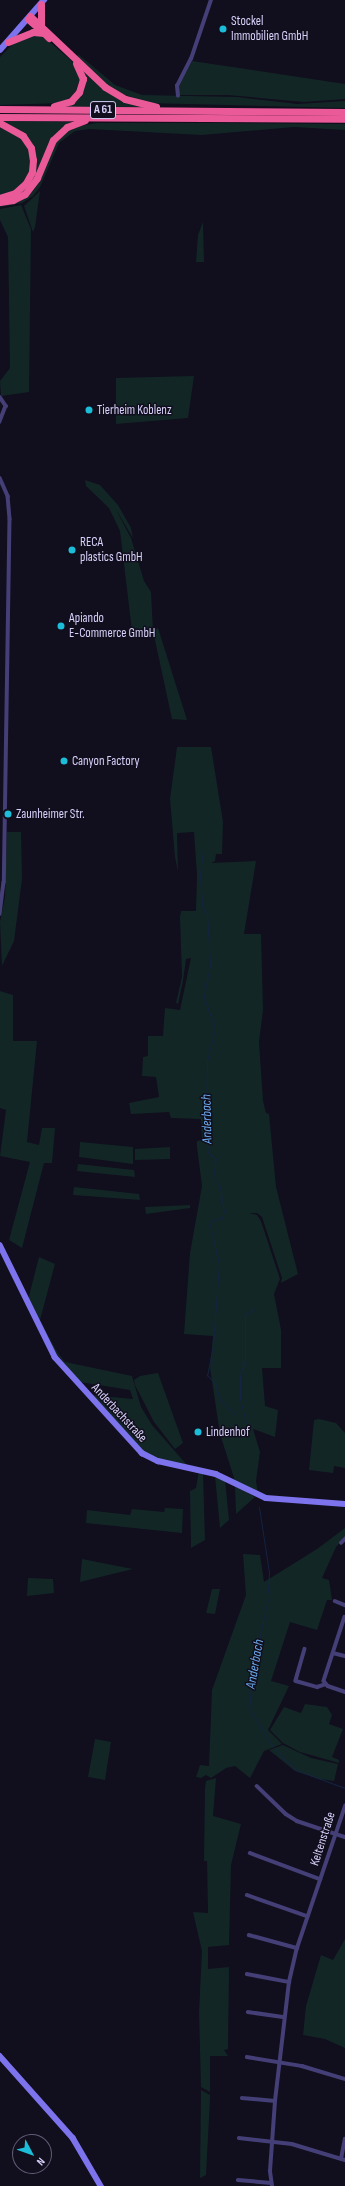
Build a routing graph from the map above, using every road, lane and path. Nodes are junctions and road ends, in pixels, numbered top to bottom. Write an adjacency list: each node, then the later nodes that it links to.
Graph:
1 (211, 0): 8 (street)
2 (42, 2): 3 (main road); 4 (highway)
3 (29, 18): 4 (highway); 5 (highway); 6 (main road)
4 (41, 24): 11 (highway)
5 (44, 33): 6 (highway); 10 (highway)
6 (8, 42): 7 (main road)
7 (0, 50)
8 (178, 96)
9 (0, 109): 10 (highway, A 61)
10 (32, 109): 11 (highway, A 61)
11 (174, 110): 12 (highway, A 61)
12 (345, 112)
13 (0, 117): 14 (highway, A 61)
14 (93, 118): 15 (highway, A 61); 18 (highway)
15 (345, 119)
16 (0, 123): 17 (highway)
17 (0, 198)
18 (0, 202)
19 (0, 397): 20 (street)
20 (0, 422)
21 (0, 478): 22 (street)
22 (1, 483): 23 (street)
23 (0, 914)
24 (0, 1245): 25 (main road, Anderbachstraße)
25 (345, 1504)
26 (345, 1540): 27 (street)
27 (341, 1543)
28 (335, 1601): 29 (street)
29 (345, 1605)
30 (345, 1617): 32 (street)
31 (305, 1649): 34 (street)
32 (333, 1653): 33 (street); 34 (street)
33 (345, 1656)
34 (326, 1684): 35 (street)
35 (345, 1692)
36 (257, 1786): 38 (street)
37 (345, 1806): 38 (street, Keltenstraße)
38 (336, 1836): 39 (street); 41 (street, Keltenstraße)
39 (345, 1837)
40 (250, 1853): 41 (street, Keltenstraße)
41 (320, 1879): 43 (street, Keltenstraße)
42 (247, 1895): 43 (street)
43 (307, 1916): 45 (street, Keltenstraße)
44 (249, 1935): 45 (street)
45 (297, 1948): 47 (street, Keltenstraße)
46 (247, 1974): 47 (street)
47 (289, 1982): 49 (street, Keltenstraße)
48 (248, 2012): 49 (street)
49 (283, 2017): 52 (street, Keltenstraße)
50 (0, 2056): 62 (main road)
51 (247, 2057): 52 (street)
52 (278, 2064): 53 (street); 55 (street, Keltenstraße)
53 (345, 2079)
54 (242, 2098): 55 (street)
55 (275, 2101): 58 (street, Keltenstraße)
56 (239, 2138): 58 (street)
57 (345, 2139): 59 (street)
58 (272, 2140): 59 (street); 61 (street, Keltenstraße)
59 (343, 2160)
60 (238, 2180): 61 (street, Keltenstraße)
61 (271, 2184)
62 (101, 2186)

